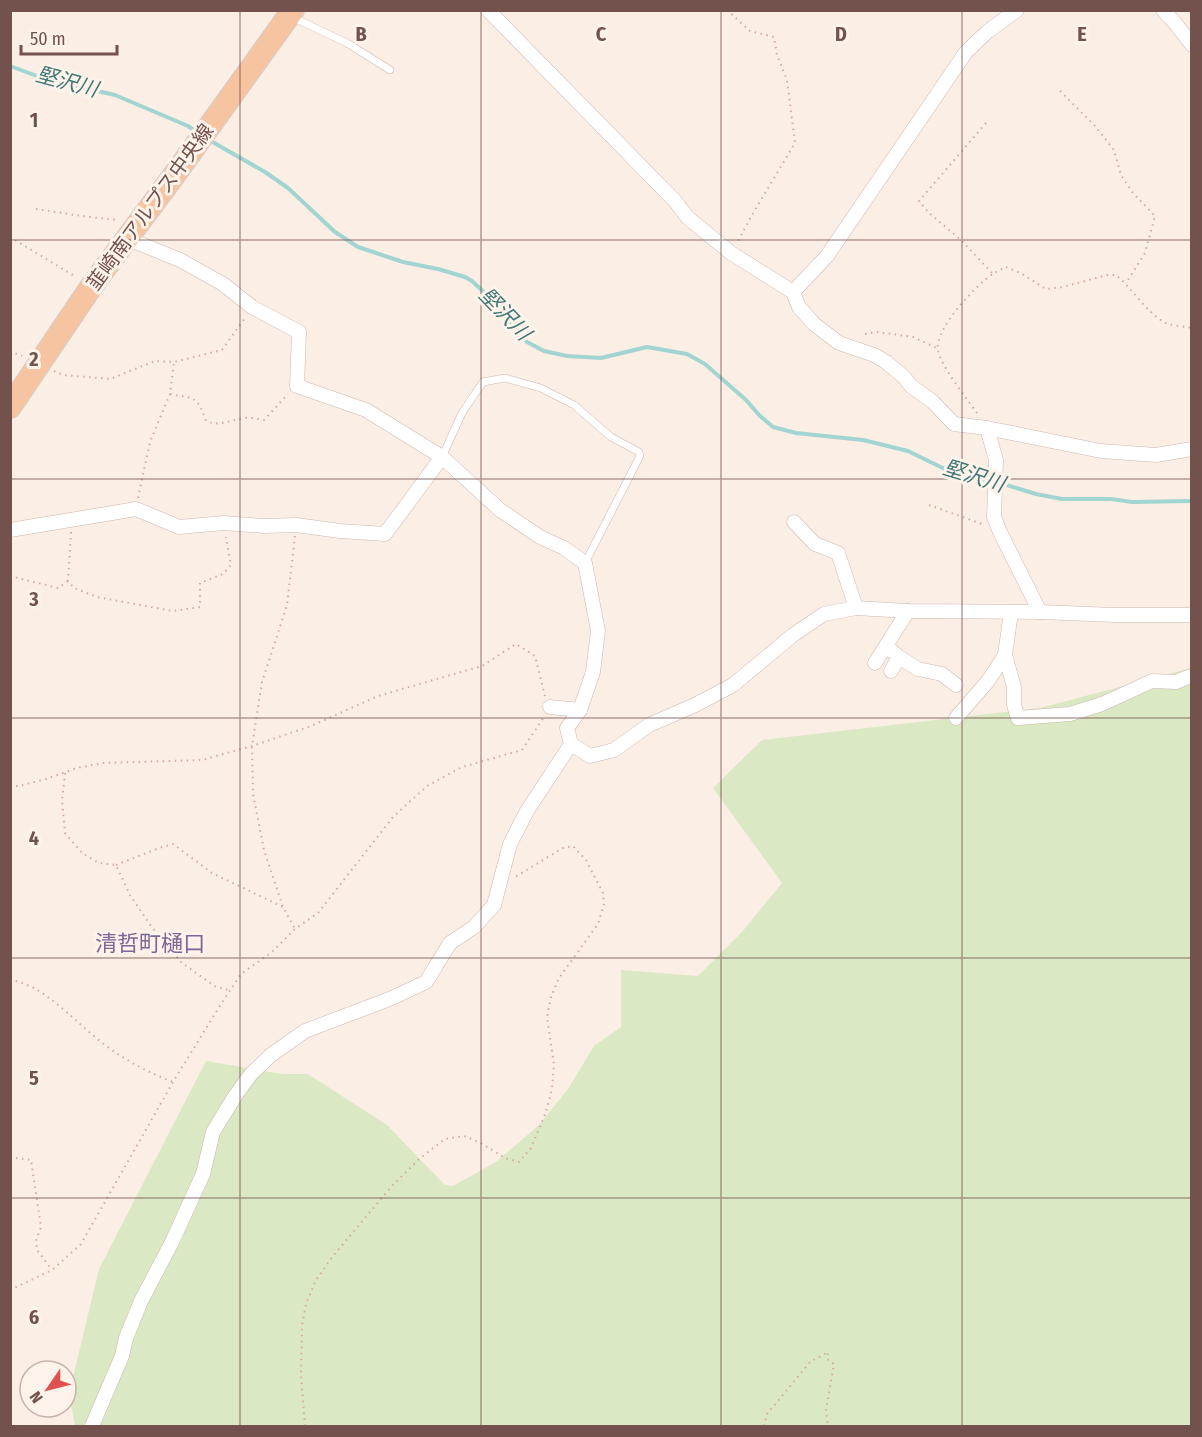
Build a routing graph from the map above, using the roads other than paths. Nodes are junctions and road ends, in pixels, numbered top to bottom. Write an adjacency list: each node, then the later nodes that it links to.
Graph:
1 (488, 10): 8 (street)
2 (1017, 10): 8 (street)
3 (1163, 10): 5 (street)
4 (291, 13): 6 (lane); 7 (main road, 韮崎南アルプス中央線)
5 (1191, 45)
6 (390, 70)
7 (131, 232): 9 (main road, 韮崎南アルプス中央線); 12 (street)
8 (793, 291): 10 (street)
9 (10, 407)
10 (987, 428): 11 (street); 19 (street)
11 (1191, 449)
12 (442, 458): 14 (street); 15 (street); 15 (lane)
13 (794, 522): 16 (street)
14 (10, 530)
15 (585, 563): 29 (street)
16 (856, 608): 17 (street); 31 (street)
17 (908, 611): 18 (street); 21 (street)
18 (1011, 612): 19 (street); 22 (street)
19 (1040, 612): 20 (street)
20 (1191, 615)
21 (886, 646): 23 (street); 24 (street)
22 (1005, 655): 26 (street); 30 (street)
23 (899, 657): 25 (street); 27 (street)
24 (875, 663)
25 (891, 672)
26 (1188, 677)
27 (956, 685)
28 (550, 707): 29 (street)
29 (580, 710): 31 (street)
30 (956, 718)
31 (571, 744): 32 (street)
32 (92, 1426)

